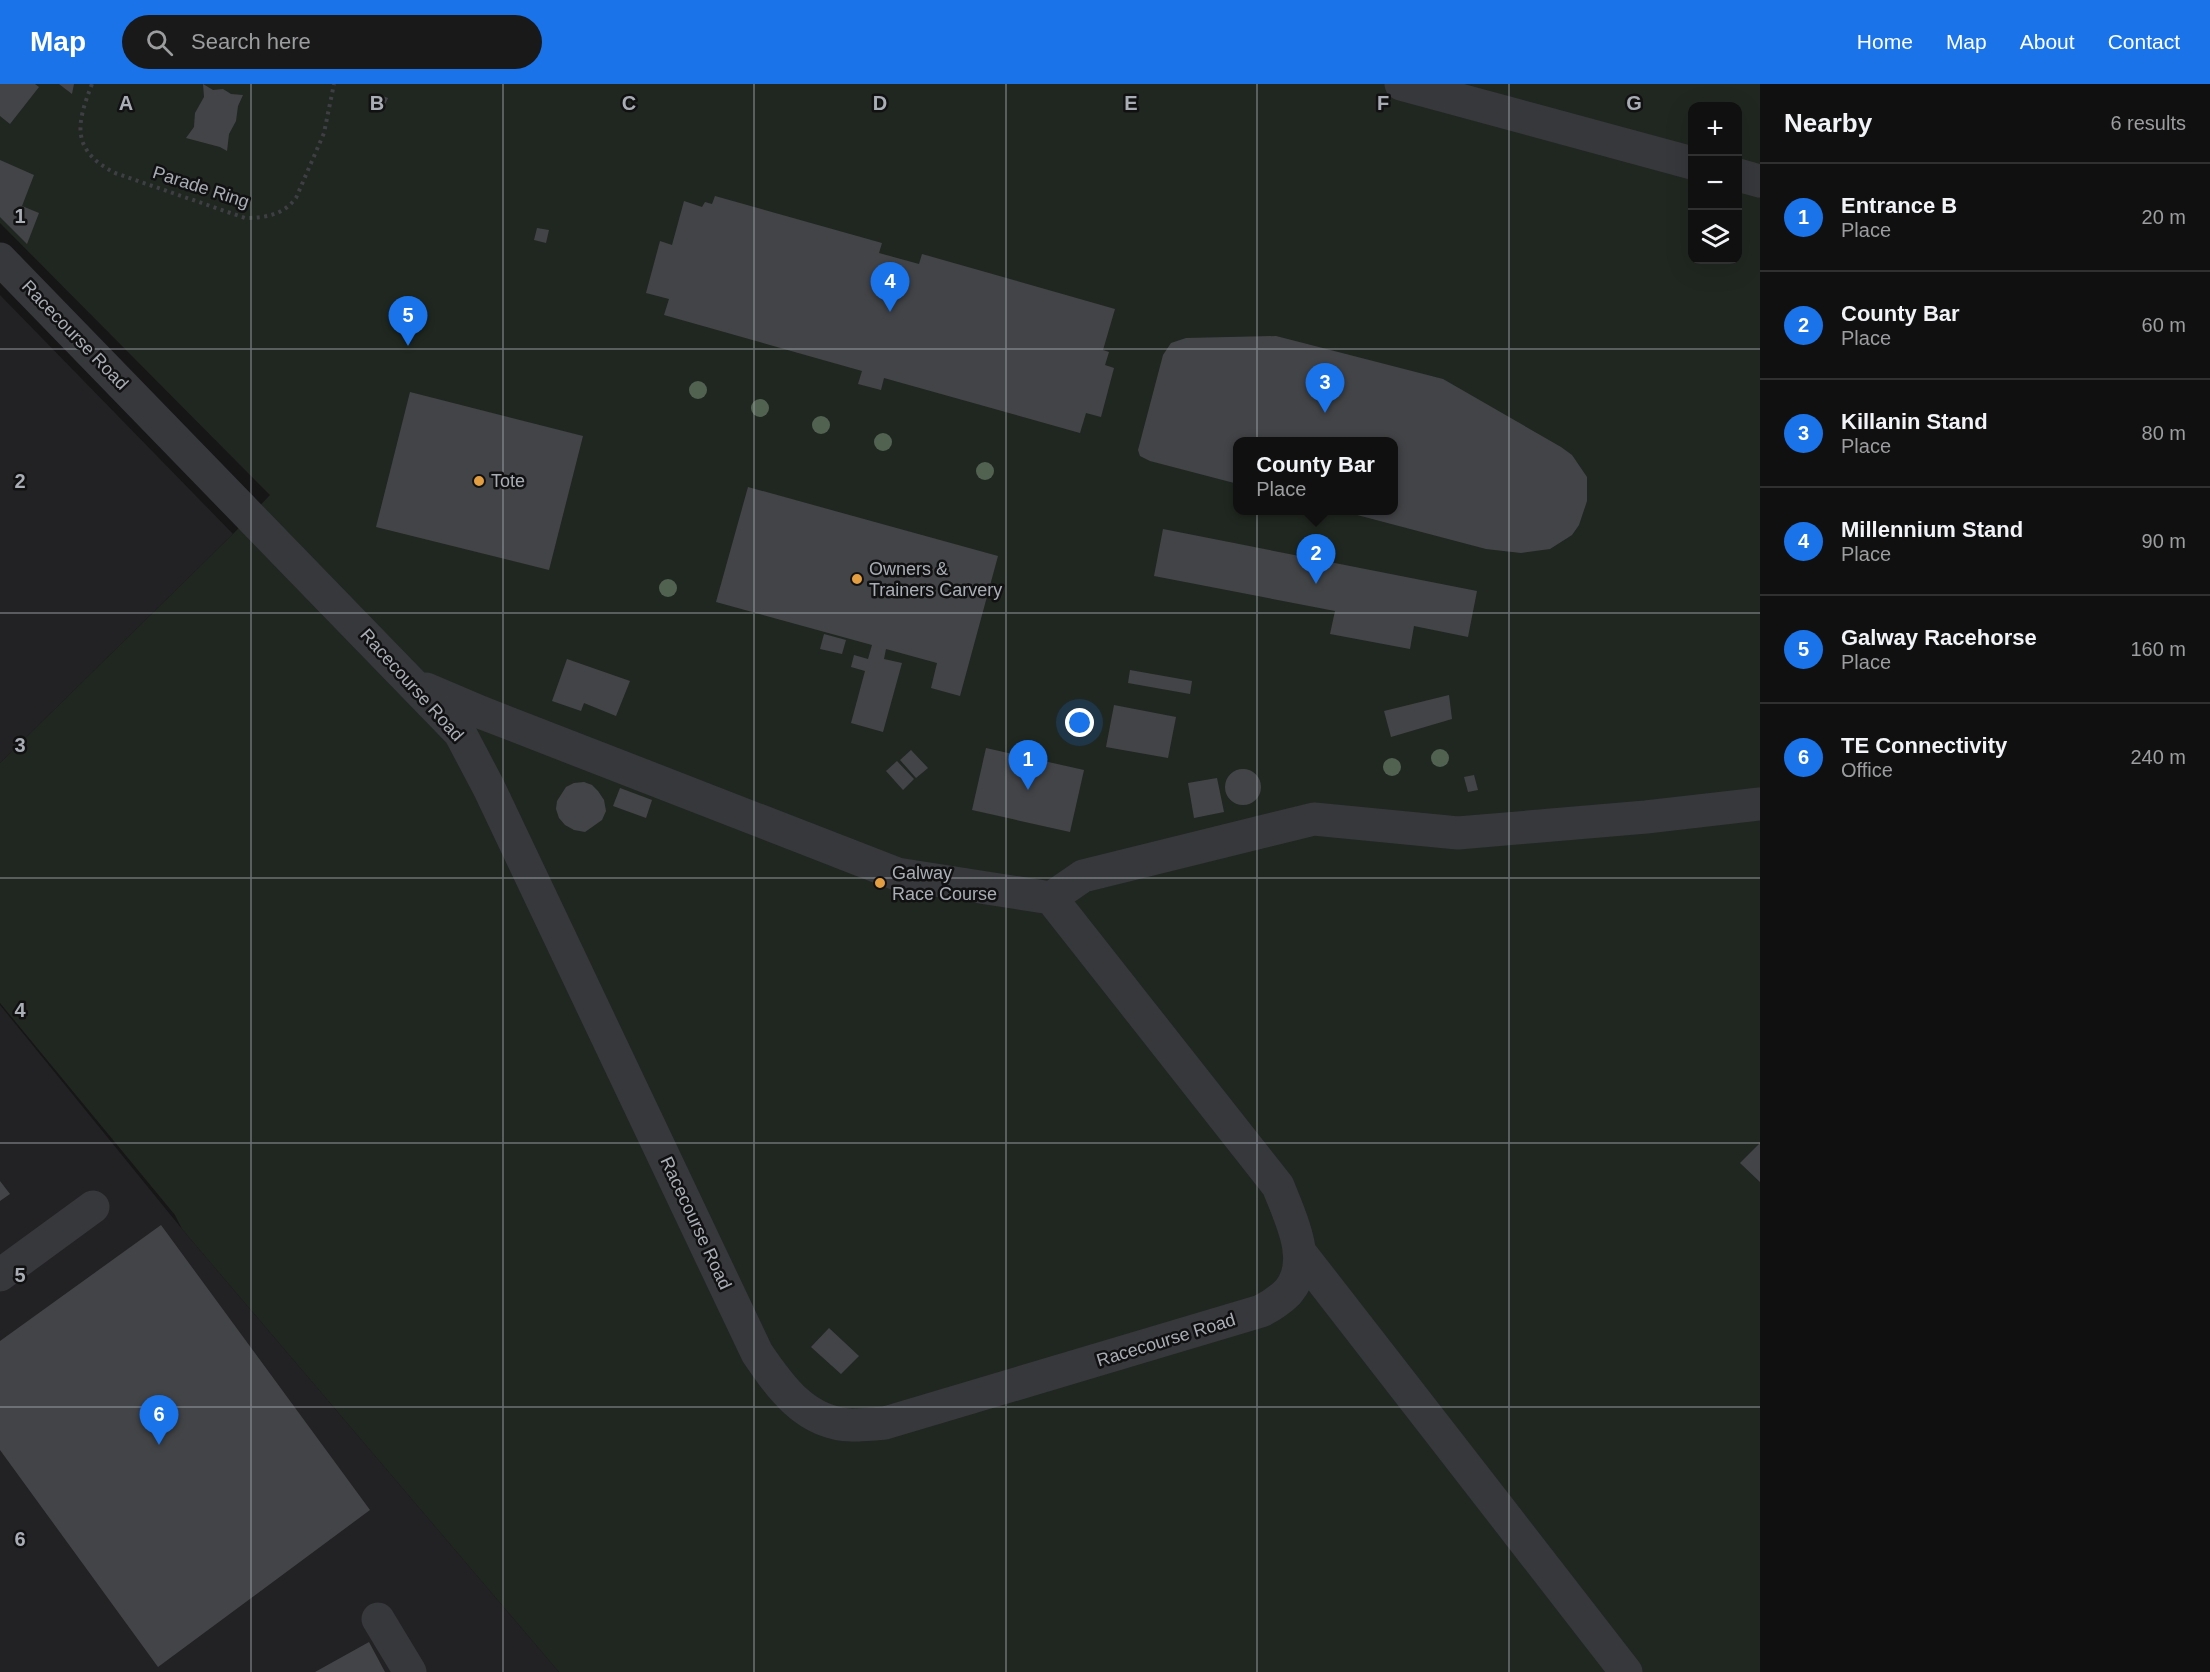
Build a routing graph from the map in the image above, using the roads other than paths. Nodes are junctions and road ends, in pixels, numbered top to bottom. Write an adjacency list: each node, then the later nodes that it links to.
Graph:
1 (1401, 84): 2 (lane)
2 (1688, 162)
3 (1742, 176): 4 (lane)
4 (1760, 181)
5 (0, 259): 6 (lane, Racecourse Road)
6 (414, 684): 8 (lane); 10 (lane, Racecourse Road)
7 (1760, 804): 8 (lane)
8 (1051, 898): 10 (lane, Racecourse Road)
9 (93, 1207): 11 (lane)
10 (1299, 1251): 14 (lane)
11 (0, 1275)
12 (378, 1619): 13 (lane)
13 (410, 1672)
14 (1626, 1672)

